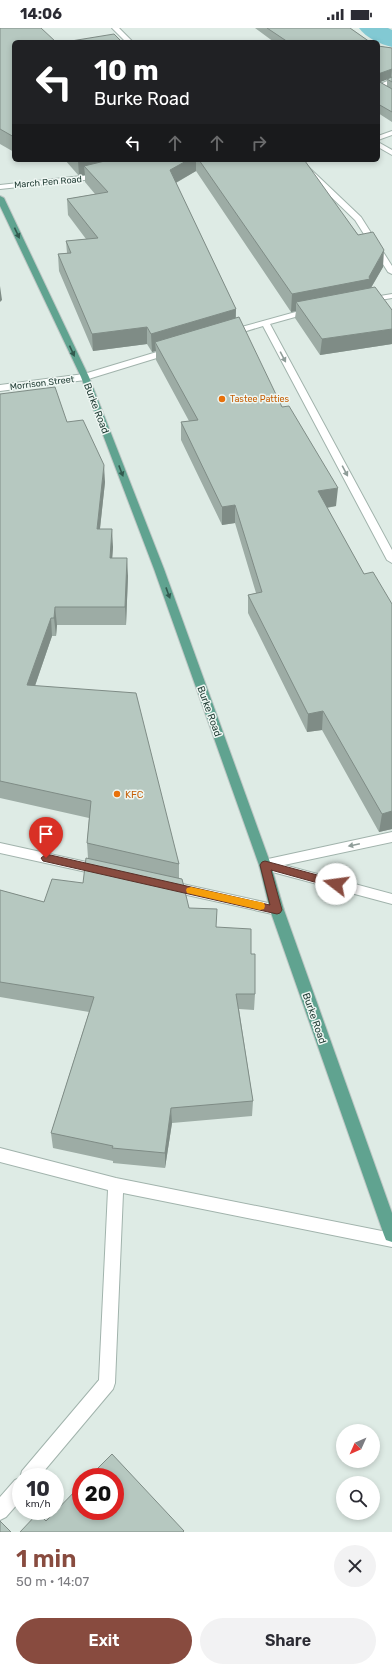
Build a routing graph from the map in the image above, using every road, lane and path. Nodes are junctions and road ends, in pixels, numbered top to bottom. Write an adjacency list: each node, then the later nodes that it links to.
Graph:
1 (115, 28): 2 (street)
2 (128, 40)
3 (392, 81): 4 (street)
4 (380, 87)
5 (380, 89): 6 (street)
6 (385, 92)
7 (392, 133): 8 (street)
8 (380, 137)
9 (380, 145): 10 (street)
10 (392, 153)
11 (299, 162): 15 (street)
12 (108, 174): 13 (street, March Pen Road)
13 (0, 186)
14 (0, 198): 22 (main road, Burke Road, one-way to 22)
15 (392, 272)
16 (392, 296): 17 (street)
17 (358, 301)
18 (319, 308): 19 (street)
19 (265, 322): 20 (street); 24 (street, one-way to 24)
20 (220, 336)
21 (182, 347): 22 (street, Morrison Street)
22 (85, 377): 23 (street, Morrison Street); 27 (main road, Burke Road, one-way to 27)
23 (0, 388)
24 (392, 560)
25 (392, 837): 27 (street, one-way to 27)
26 (0, 848): 28 (street)
27 (265, 865): 30 (street); 31 (main road, Burke Road)
28 (115, 874)
29 (154, 882): 31 (street)
30 (392, 899)
31 (277, 910): 34 (main road, Burke Road)
32 (0, 1155): 33 (street)
33 (116, 1185): 35 (street); 36 (street)
34 (392, 1235)
35 (392, 1240)
36 (36, 1468)
37 (12, 1497): 38 (street)
38 (0, 1511)

